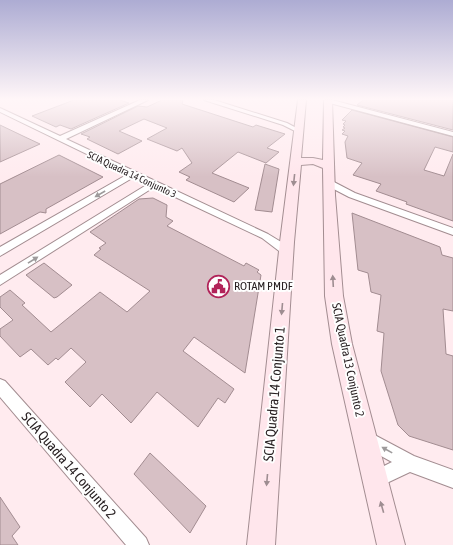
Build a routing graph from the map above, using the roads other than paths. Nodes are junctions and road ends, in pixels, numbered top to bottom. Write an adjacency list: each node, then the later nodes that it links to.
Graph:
1 (31, 125): 8 (street, SCIA Quadra 14 Conjunto 3)
2 (89, 125): 8 (street)
3 (292, 125): 6 (street)
4 (328, 125): 10 (main road, SCIA Quadra 13 Conjunto 2)
5 (418, 125): 7 (street)
6 (299, 127): 9 (main road)
7 (453, 134)
8 (59, 139): 13 (street, SCIA Quadra 14 Conjunto 3)
9 (297, 149): 10 (main road); 11 (main road)
10 (328, 151): 12 (main road, SCIA Quadra 13 Conjunto 2)
11 (296, 163): 12 (main road); 18 (main road, one-way to 18)
12 (329, 167): 15 (main road, SCIA Quadra 13 Conjunto 2)
13 (134, 174): 14 (street, SCIA Quadra 14 Conjunto 3); 19 (street, one-way to 19)
14 (153, 184): 17 (street, SCIA Quadra 14 Conjunto 3); 20 (street, one-way to 14)
15 (329, 189): 16 (street); 22 (main road, SCIA Quadra 13 Conjunto 2, one-way to 15)
16 (453, 232)
17 (265, 236): 18 (street, SCIA Quadra 14 Conjunto 3); 18 (street)
18 (287, 242): 26 (main road, SCIA Quadra 14 Conjunto 1, one-way to 26)
19 (0, 252)
20 (0, 281)
21 (0, 386): 25 (street, SCIA Quadra 14 Conjunto 2)
22 (369, 458): 23 (street); 23 (street, one-way to 22); 27 (main road, SCIA Quadra 13 Conjunto 2, one-way to 22)
23 (410, 463): 24 (street)
24 (453, 479)
25 (139, 545)
26 (261, 545)
27 (391, 545)

